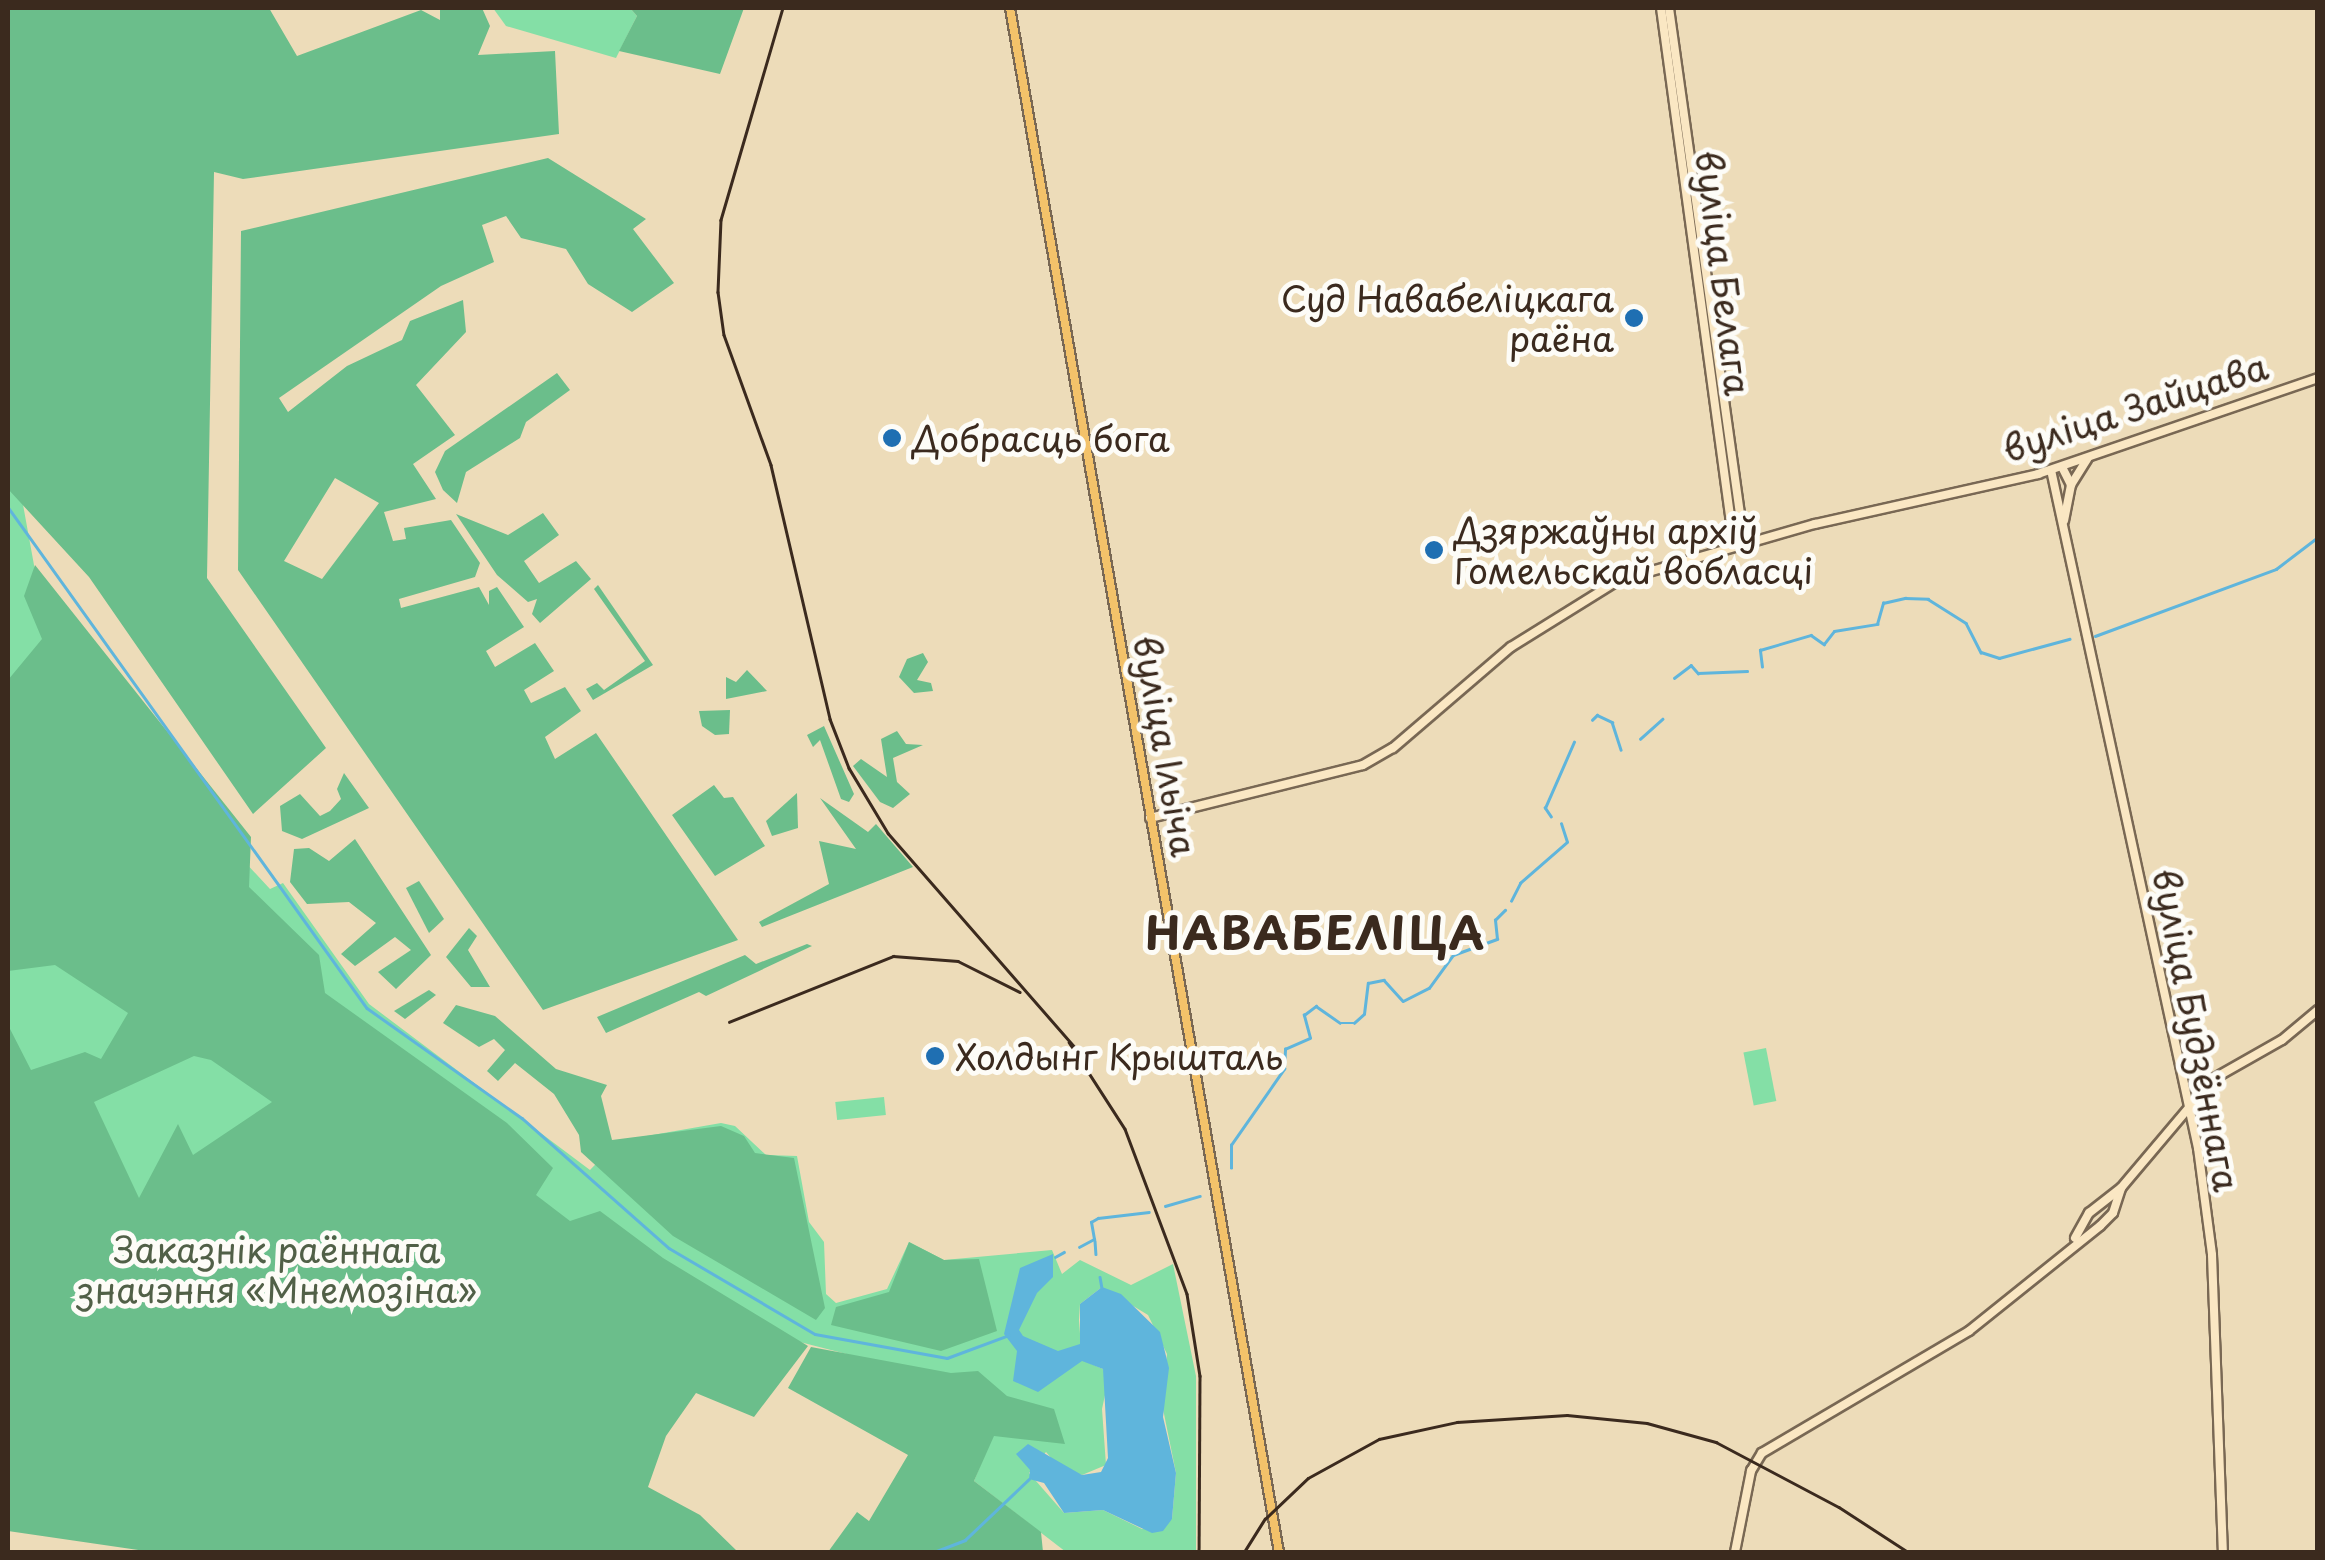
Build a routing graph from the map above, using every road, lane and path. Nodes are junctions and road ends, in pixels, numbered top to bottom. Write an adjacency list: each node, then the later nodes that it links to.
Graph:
1 (1010, 8): 11 (main road, вуліца Ільіча)
2 (1661, 8): 10 (street, вуліца Белага)
3 (1669, 8): 10 (street, вуліца Белага)
4 (2318, 378): 5 (street, вуліца Зайцава)
5 (2088, 457): 6 (street, вуліца Зайцава); 8 (street)
6 (2062, 467): 7 (street, вуліца Зайцава); 8 (street)
7 (2051, 470): 9 (street, вуліца Будзённага); 10 (street, вуліца Зайцава)
8 (2070, 485): 9 (street, вуліца Будзённага)
9 (2064, 525): 13 (street, вуліца Будзённага)
10 (1739, 543): 11 (street, вуліца Зайцава)
11 (1150, 818): 20 (main road, вуліца Ільіча)
12 (2318, 1010): 13 (street)
13 (2187, 1106): 14 (street); 22 (street, вуліца Будзённага)
14 (2121, 1188): 15 (street); 16 (street)
15 (2101, 1202): 16 (street); 17 (street)
16 (2113, 1213): 18 (street)
17 (2087, 1216): 18 (street); 19 (street)
18 (2100, 1226): 19 (street)
19 (2073, 1242): 21 (street)
20 (1279, 1552)
21 (1735, 1552)
22 (2224, 1552)

